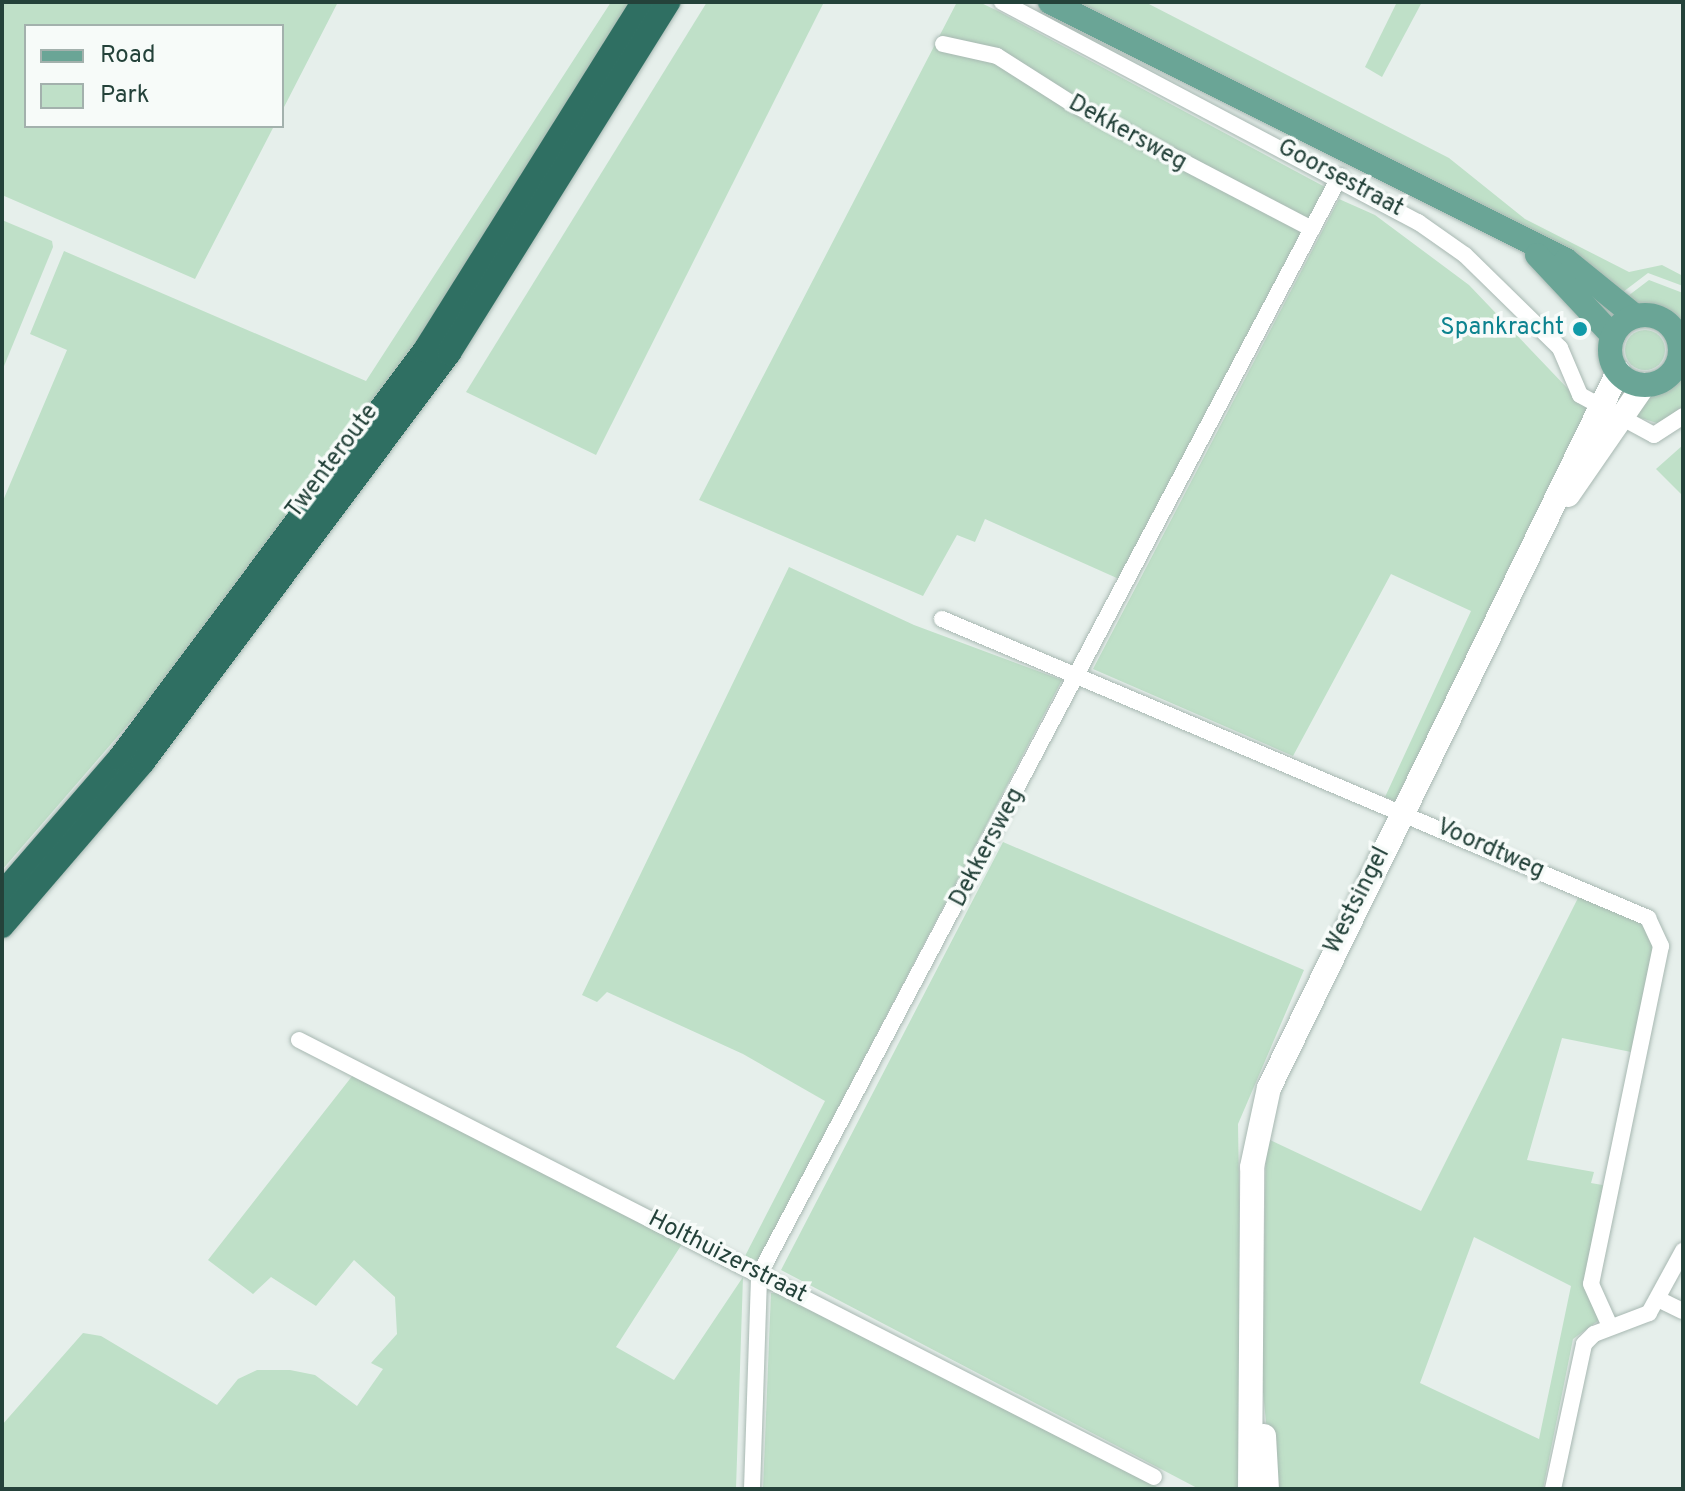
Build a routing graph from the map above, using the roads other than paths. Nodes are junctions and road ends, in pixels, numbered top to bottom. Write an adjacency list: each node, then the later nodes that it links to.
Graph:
1 (643, 2): 22 (highway, Twenteroute)
2 (668, 2): 23 (highway, Twenteroute)
3 (1002, 2): 6 (street, Goorsestraat)
4 (1050, 2): 8 (main road, Goorsestraat)
5 (943, 44): 7 (street, Dekkersweg)
6 (1340, 176): 7 (street, Dekkersweg); 15 (street, Goorsestraat)
7 (1312, 229): 20 (street, Dekkersweg)
8 (1516, 239): 9 (main road, Goorsestraat); 10 (main road, Goorsestraat)
9 (1635, 316): 10 (main road); 11 (main road)
10 (1613, 336): 13 (main road)
11 (1681, 342): 12 (main road)
12 (1679, 371): 14 (main road)
13 (1618, 372): 14 (main road); 15 (main road, Westsingel)
14 (1644, 385): 17 (main road, Westsingel)
15 (1601, 407): 17 (street, Goorsestraat); 18 (main road, Westsingel)
16 (1683, 416): 17 (street, Goorsestraat)
17 (1623, 420): 18 (main road, Westsingel)
18 (1556, 508): 21 (main road, Westsingel)
19 (942, 619): 20 (street, Voordtweg)
20 (1080, 675): 21 (street, Voordtweg); 26 (street, Dekkersweg)
21 (1403, 812): 29 (main road, Westsingel); 30 (street, Voordtweg)
22 (2, 894)
23 (2, 926)
24 (299, 1040): 26 (street, Holthuizerstraat)
25 (1683, 1251): 27 (street)
26 (759, 1275): 31 (street, Holthuizerstraat); 32 (street, Dekkersweg)
27 (1660, 1300): 28 (street); 30 (street)
28 (1683, 1311)
29 (1248, 1319): 33 (main road, Westsingel); 34 (main road, Westsingel)
30 (1610, 1326): 35 (street)
31 (1154, 1477)
32 (752, 1489)
33 (1250, 1489)
34 (1267, 1489)
35 (1553, 1489)

